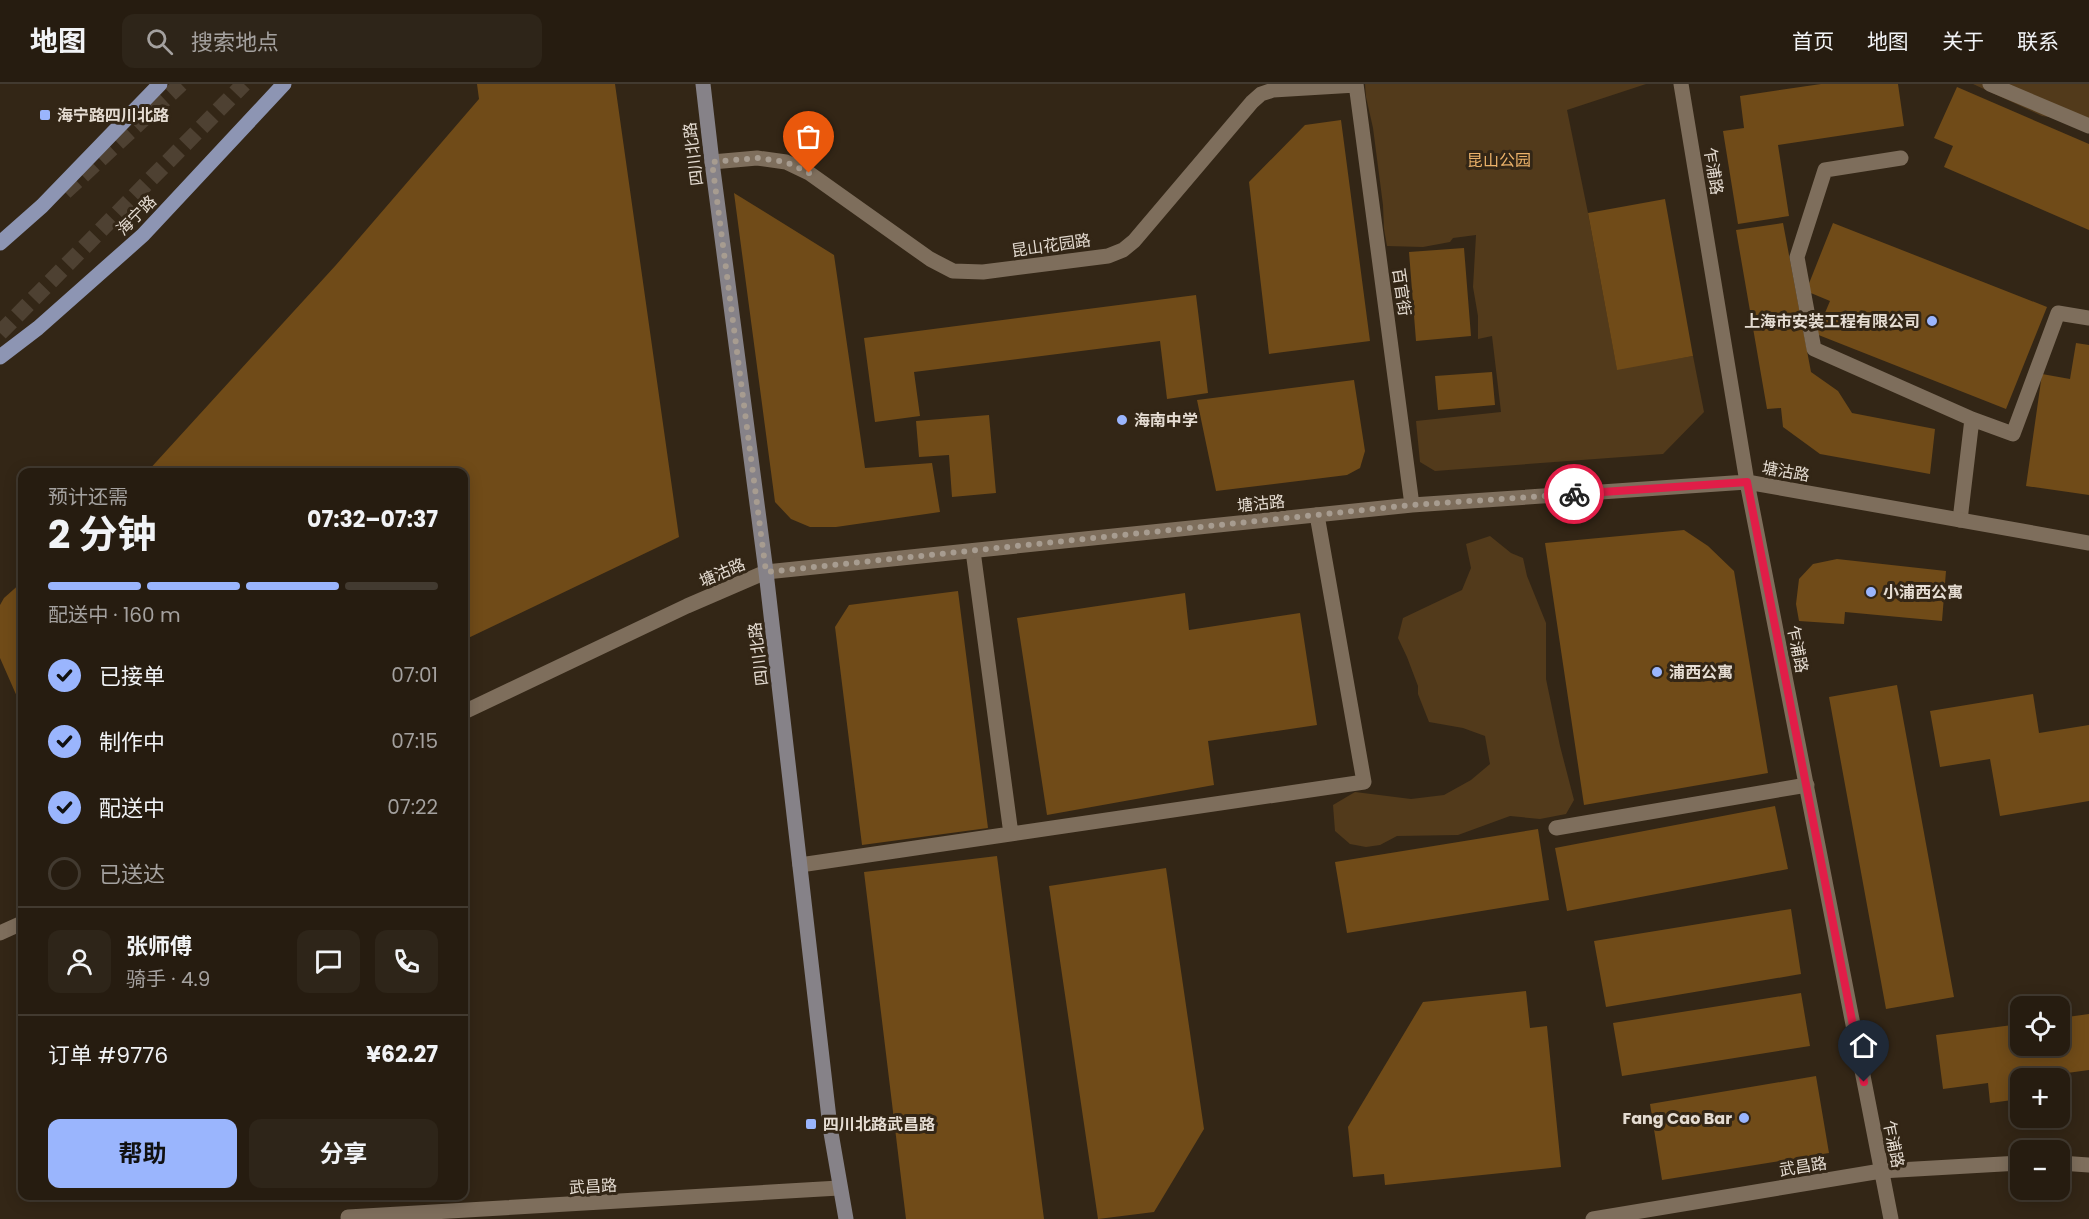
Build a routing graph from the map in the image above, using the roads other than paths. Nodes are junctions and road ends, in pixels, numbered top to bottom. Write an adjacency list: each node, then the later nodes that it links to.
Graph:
1 (160, 84): 10 (main road)
2 (284, 84): 12 (main road, 海宁路)
3 (703, 84): 9 (main road, 四川北路)
4 (1356, 84): 9 (street, 昆山花园路); 15 (street, 百官街)
5 (1681, 84): 14 (street, 乍浦路)
6 (1990, 84): 7 (street)
7 (2089, 126)
8 (1901, 158): 13 (street)
9 (712, 162): 20 (main road, 四川北路)
10 (0, 243)
11 (2089, 318): 13 (street)
12 (0, 357)
13 (1972, 419): 17 (street)
14 (1747, 482): 15 (street, 塘沽路); 17 (street, 塘沽路); 22 (street, 乍浦路)
15 (1412, 505): 16 (street, 塘沽路)
16 (1317, 515): 19 (street, 塘沽路); 24 (street)
17 (1960, 520): 18 (street, 塘沽路)
18 (2089, 543)
19 (973, 551): 20 (street, 塘沽路); 24 (street)
20 (766, 572): 21 (street, 塘沽路); 25 (main road, 四川北路)
21 (468, 710)
22 (1807, 785): 23 (street); 31 (street, 乍浦路)
23 (1556, 828)
24 (1011, 834): 25 (street)
25 (800, 865): 32 (main road, 四川北路)
26 (18, 925): 27 (street)
27 (0, 933)
28 (2010, 1164): 31 (street, 武昌路)
29 (2070, 1164): 30 (street)
30 (2089, 1165)
31 (1881, 1171): 35 (street, 武昌路); 36 (street, 乍浦路)
32 (839, 1188): 33 (street, 武昌路); 34 (main road, 四川北路)
33 (348, 1217)
34 (846, 1219)
35 (1593, 1219)
36 (1891, 1219)

